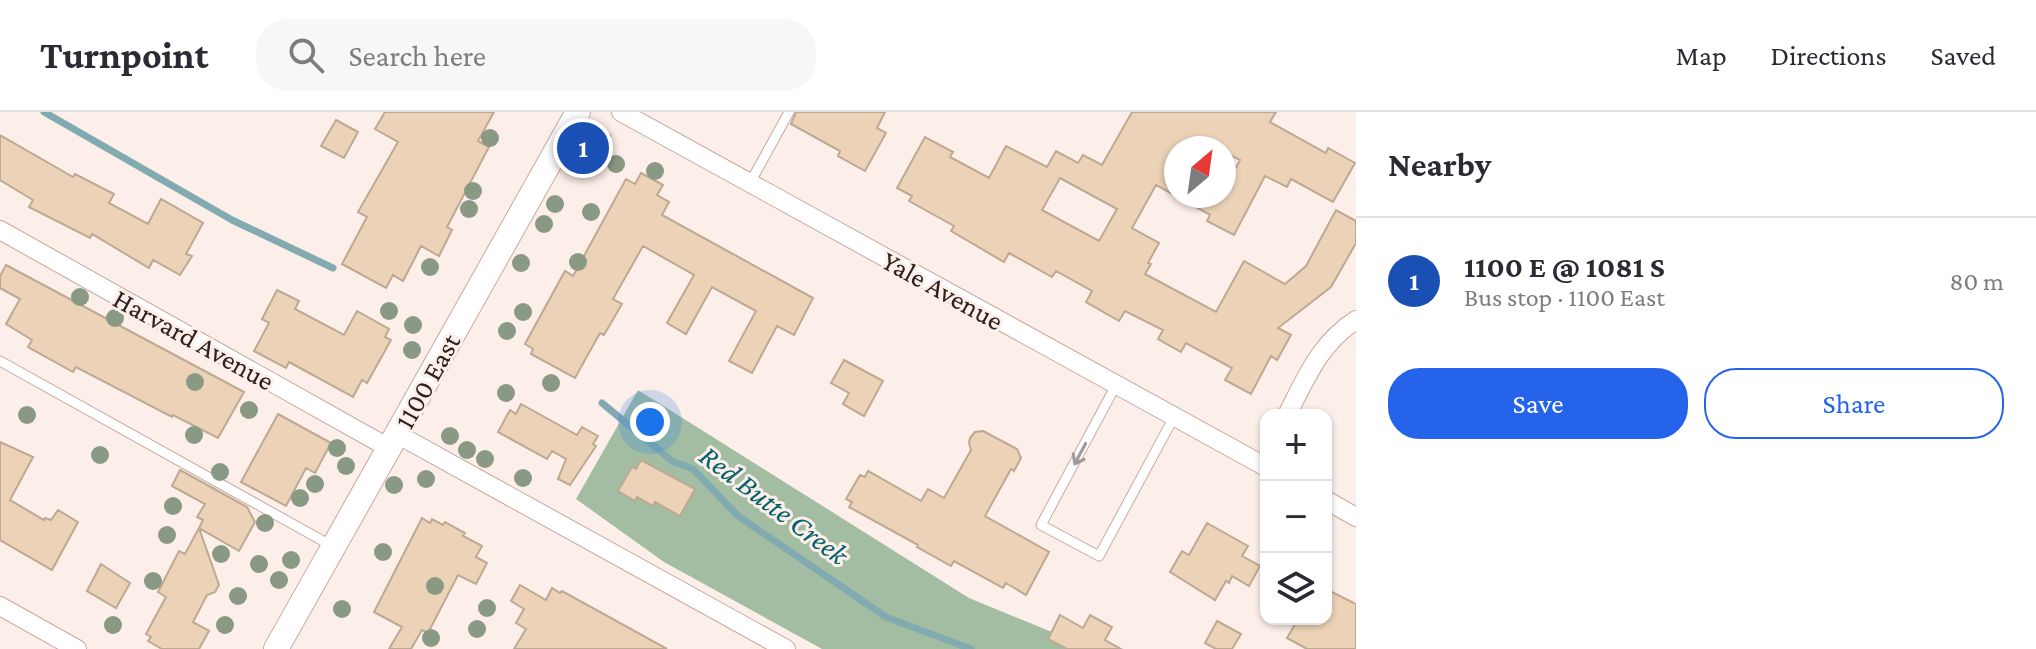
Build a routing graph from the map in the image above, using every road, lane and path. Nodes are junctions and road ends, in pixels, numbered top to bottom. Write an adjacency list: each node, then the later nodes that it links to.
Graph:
1 (621, 112): 5 (street, Yale Avenue)
2 (789, 112): 5 (lane)
3 (587, 120): 4 (path); 12 (street, 1100 East)
4 (609, 136)
5 (750, 183): 9 (street, Yale Avenue)
6 (0, 230): 12 (street, Harvard Avenue)
7 (1356, 320): 10 (street)
8 (0, 361): 16 (lane)
9 (1116, 385): 11 (street, Yale Avenue); 11 (lane, one-way to 11)
10 (1290, 409)
11 (1174, 417): 13 (street, Yale Avenue)
12 (393, 441): 16 (street, 1100 East); 20 (street, Harvard Avenue)
13 (1260, 460)
14 (1332, 503): 15 (street)
15 (1356, 517)
16 (333, 547): 19 (street, 1100 East)
17 (0, 606): 18 (street)
18 (77, 649)
19 (276, 649)
20 (786, 649)

